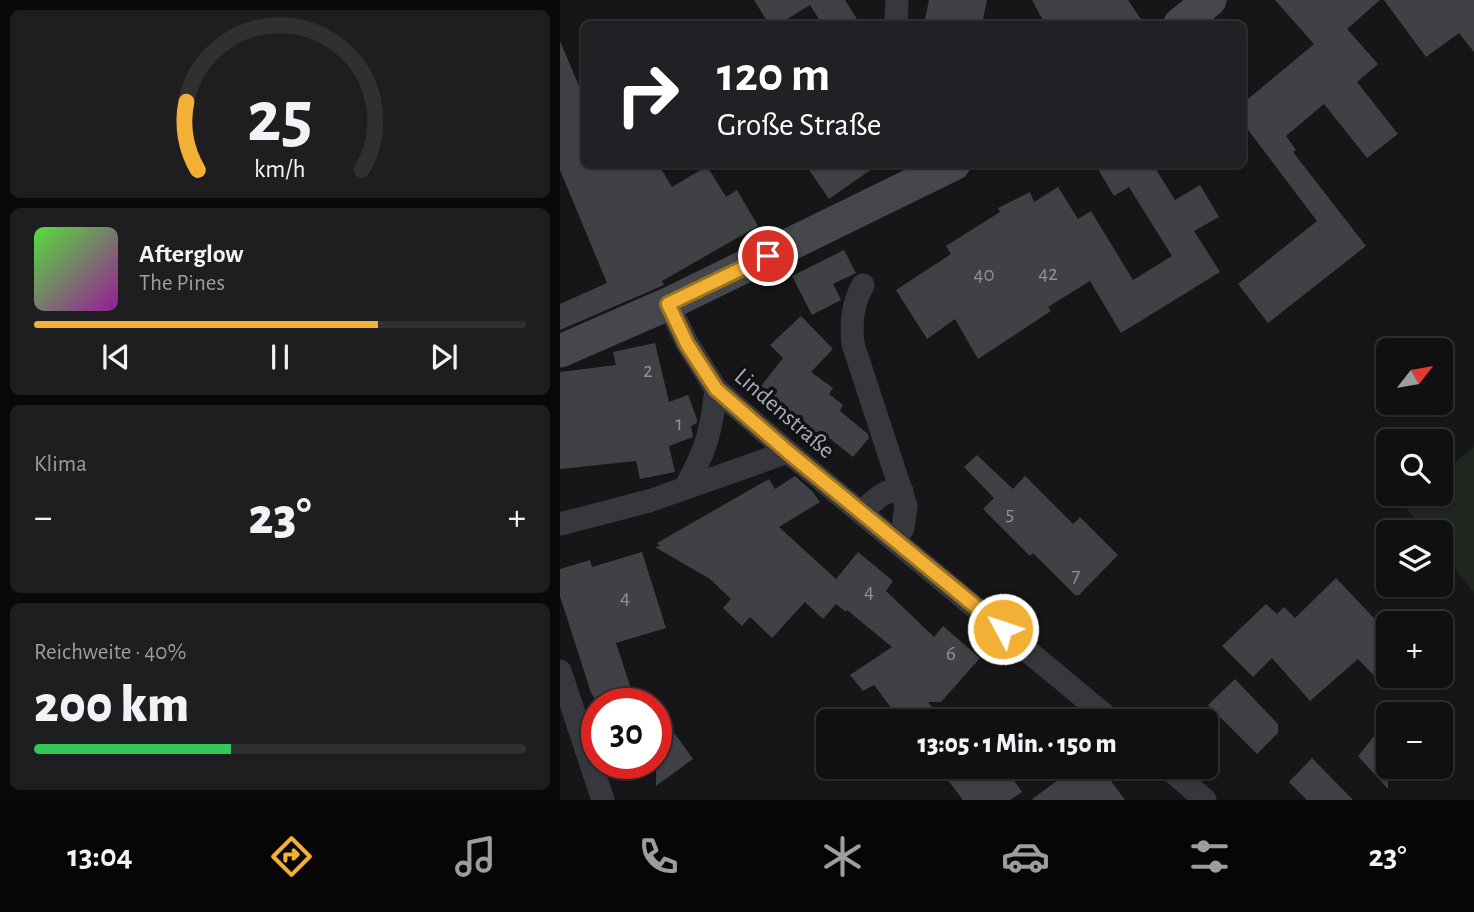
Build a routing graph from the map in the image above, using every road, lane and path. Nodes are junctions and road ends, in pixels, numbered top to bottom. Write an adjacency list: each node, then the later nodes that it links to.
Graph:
1 (897, 0): 3 (street)
2 (1210, 0): 4 (main road)
3 (896, 21)
4 (1184, 21)
5 (935, 169): 7 (main road)
6 (863, 285): 12 (street)
7 (668, 304): 8 (main road); 9 (street, Lindenstraße)
8 (560, 351)
9 (716, 389): 10 (street, Lindenstraße); 11 (street)
10 (788, 452): 11 (street); 13 (street, Lindenstraße)
11 (685, 488): 14 (street)
12 (902, 491): 13 (street); 15 (street)
13 (862, 512): 15 (street, Lindenstraße)
14 (560, 523)
15 (896, 540): 17 (street, Lindenstraße)
16 (560, 671): 19 (street)
17 (1098, 709)
18 (1181, 779): 20 (street)
19 (603, 800)
20 (1205, 800)

